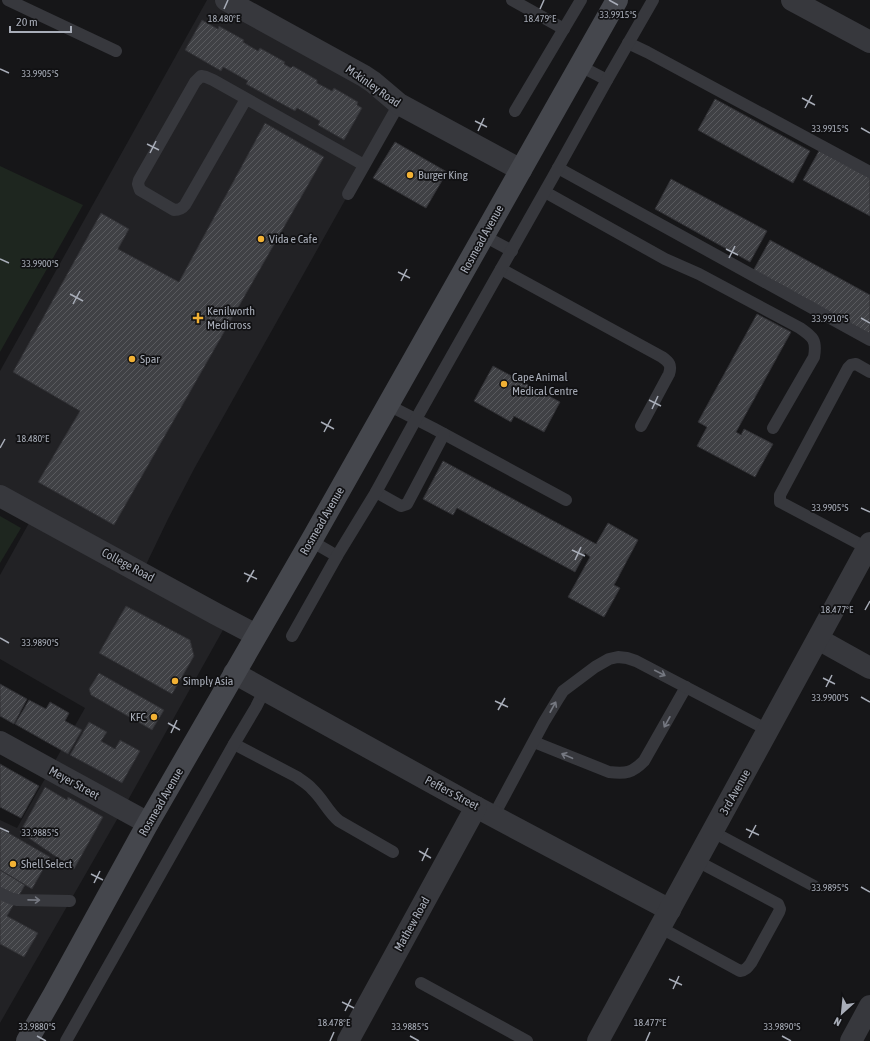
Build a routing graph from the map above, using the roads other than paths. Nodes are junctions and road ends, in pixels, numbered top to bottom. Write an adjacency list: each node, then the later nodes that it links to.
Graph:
1 (8, 0): 11 (lane)
2 (226, 0): 15 (street, Mckinley Road)
3 (512, 0): 8 (lane)
4 (581, 0): 8 (lane)
5 (617, 0): 12 (main road, Rosmead Avenue)
6 (652, 0): 10 (lane)
7 (792, 0): 9 (street)
8 (564, 29): 16 (lane)
9 (870, 42)
10 (628, 43): 13 (lane); 20 (lane)
11 (116, 51)
12 (580, 66): 13 (lane); 19 (main road, Rosmead Avenue)
13 (606, 80): 18 (lane)
14 (246, 99): 14 (lane); 17 (lane)
15 (398, 104): 17 (lane); 19 (street, Mckinley Road)
16 (515, 111)
17 (364, 165): 22 (lane)
18 (558, 168): 21 (lane); 26 (lane)
19 (521, 170): 23 (main road, Rosmead Avenue)
20 (870, 172)
21 (545, 192): 24 (lane); 31 (lane)
22 (348, 194)
23 (484, 236): 24 (lane); 28 (main road, Rosmead Avenue)
24 (512, 251): 25 (lane)
25 (501, 269): 29 (lane); 30 (lane)
26 (870, 340)
27 (870, 372): 37 (lane)
28 (388, 405): 29 (lane); 36 (main road, Rosmead Avenue)
29 (416, 419): 32 (lane); 33 (lane)
30 (641, 426)
31 (773, 428)
32 (444, 434): 33 (lane); 35 (lane)
33 (376, 492): 38 (lane)
34 (0, 496): 39 (street, College Road)
35 (566, 500)
36 (311, 541): 38 (lane); 39 (main road, Rosmead Avenue)
37 (869, 546): 41 (street, 3rd Avenue)
38 (338, 556): 40 (lane)
39 (256, 635): 43 (main road, Rosmead Avenue)
40 (292, 636)
41 (818, 639): 42 (street); 46 (street, 3rd Avenue)
42 (870, 668)
43 (234, 674): 45 (street, Peffers Street); 51 (main road, Rosmead Avenue)
44 (686, 687): 46 (lane); 48 (lane, one-way to 44); 48 (lane, one-way to 48)
45 (264, 691): 49 (lane); 50 (street, Peffers Street)
46 (768, 730): 52 (street, 3rd Avenue)
47 (0, 742): 51 (street, Meyer Street)
48 (534, 742): 50 (lane)
49 (234, 744): 53 (lane); 62 (lane)
50 (485, 811): 58 (street, Peffers Street); 63 (street, Mathew Road)
51 (148, 823): 61 (main road, Rosmead Avenue)
52 (713, 832): 54 (street, 3rd Avenue); 55 (lane)
53 (393, 852)
54 (697, 861): 58 (street, 3rd Avenue); 58 (lane)
55 (814, 886)
56 (0, 893): 57 (lane, one-way to 57)
57 (70, 901)
58 (665, 919): 65 (street, 3rd Avenue)
59 (421, 983): 64 (lane)
60 (870, 1006): 66 (street)
61 (30, 1040)
62 (66, 1041)
63 (348, 1041)
64 (528, 1041)
65 (598, 1041)
66 (851, 1041)

